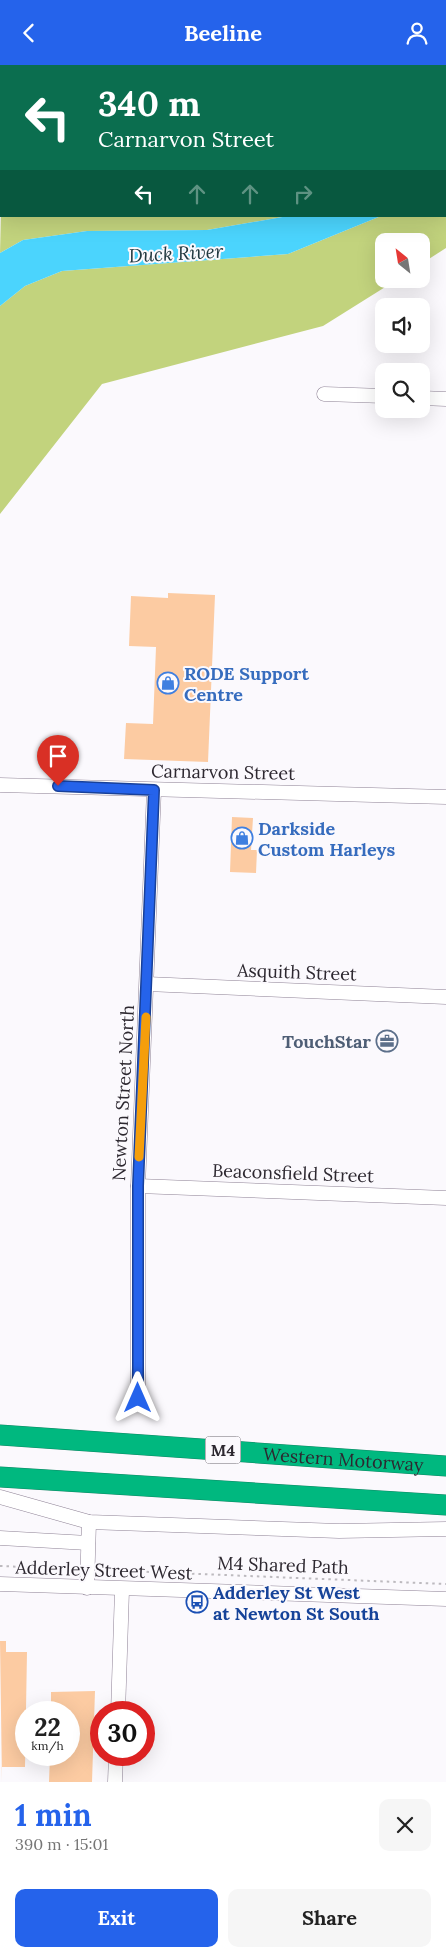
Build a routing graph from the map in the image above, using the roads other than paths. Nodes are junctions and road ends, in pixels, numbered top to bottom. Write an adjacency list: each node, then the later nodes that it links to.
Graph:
1 (324, 394): 2 (street)
2 (375, 396)
3 (430, 398): 4 (street)
4 (446, 399)
5 (0, 785): 6 (street, Carnarvon Street)
6 (154, 790): 7 (street, Carnarvon Street); 8 (street, Newton Street North)
7 (446, 797)
8 (147, 984): 9 (street, Asquith Street); 10 (street, Newton Street North)
9 (446, 997)
10 (138, 1186): 11 (street, Beaconsfield Street); 12 (street, Newton Street North)
11 (446, 1197)
12 (138, 1398)
13 (0, 1435): 14 (highway, Western Motorway / M4)
14 (446, 1465)
15 (0, 1477): 17 (highway)
16 (0, 1497): 18 (street)
17 (446, 1505)
18 (89, 1522): 19 (street); 21 (street)
19 (446, 1529)
20 (0, 1538): 21 (street)
21 (88, 1543): 23 (street)
22 (0, 1585): 23 (street, Adderley Street West)
23 (87, 1589): 24 (street, Adderley Street West)
24 (122, 1590): 25 (street, Adderley Street West); 26 (street)
25 (446, 1599)
26 (118, 1701)
27 (116, 1766): 28 (street)
28 (115, 1782)

